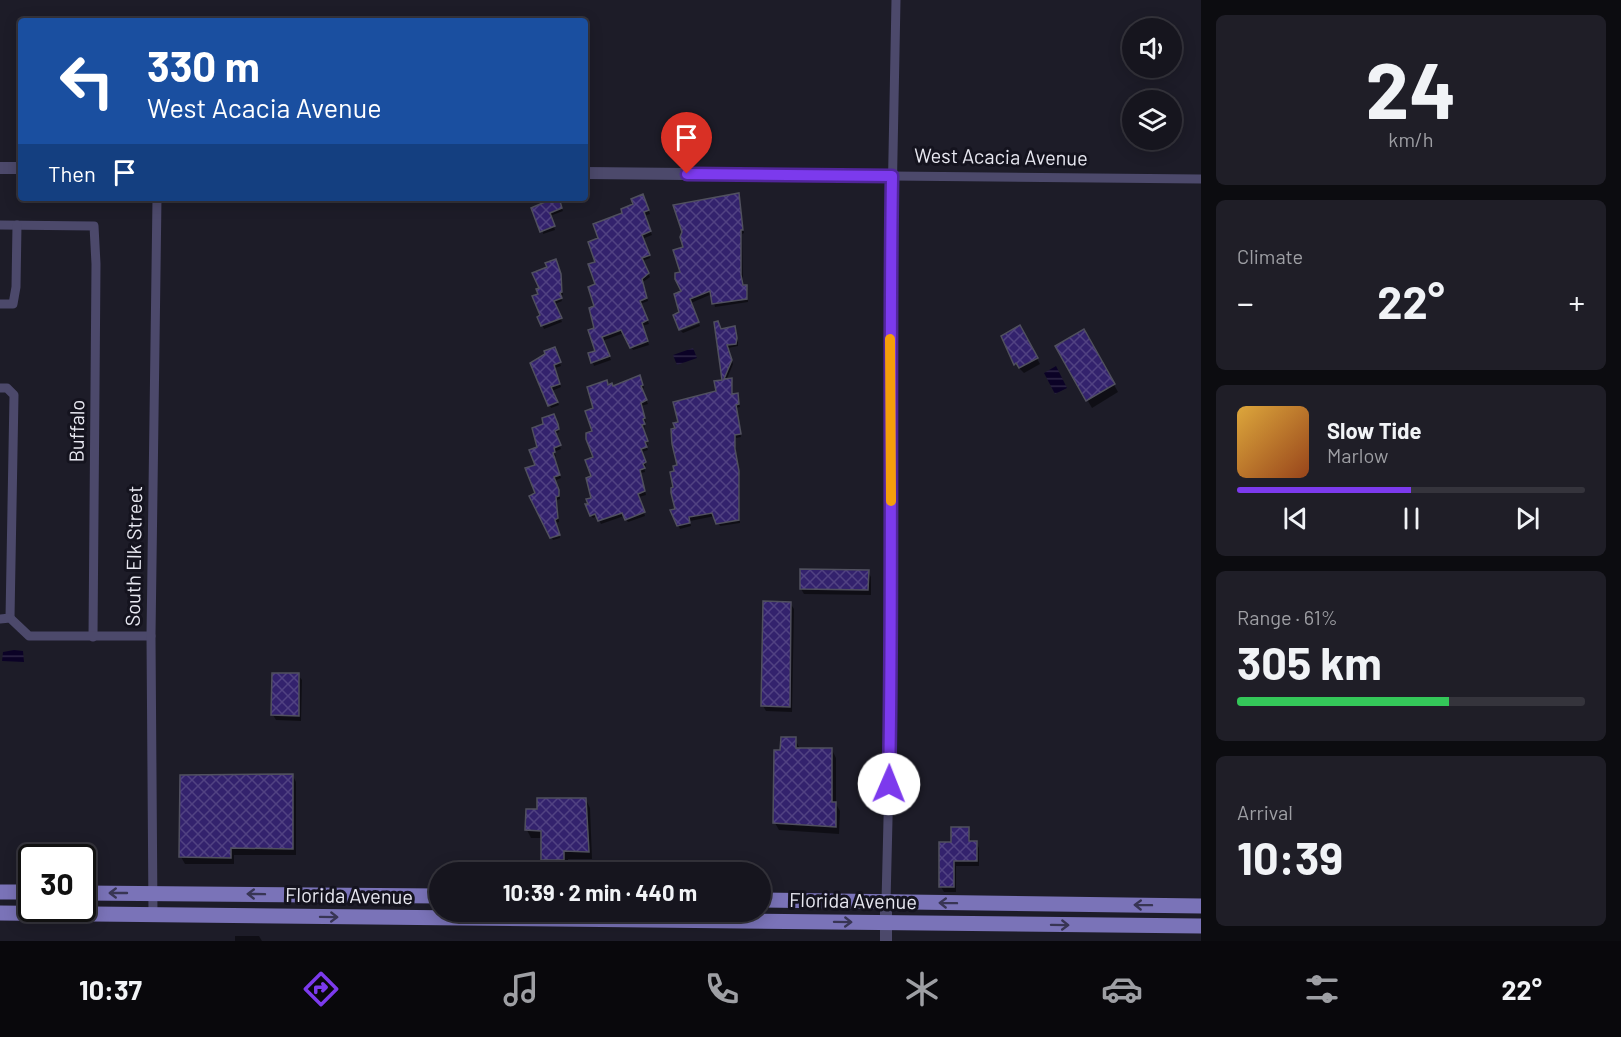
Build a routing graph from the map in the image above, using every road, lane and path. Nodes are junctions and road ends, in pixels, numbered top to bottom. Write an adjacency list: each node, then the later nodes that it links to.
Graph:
1 (896, 0): 5 (street)
2 (0, 168): 3 (street)
3 (18, 168)
4 (588, 173): 5 (street, West Acacia Avenue)
5 (892, 176): 6 (street, West Acacia Avenue); 24 (street)
6 (1201, 179)
7 (157, 201): 16 (street, South Elk Street)
8 (0, 225): 9 (street)
9 (17, 225): 10 (street); 17 (street, Buffalo)
10 (0, 304)
11 (0, 388): 13 (street)
12 (0, 531): 13 (street)
13 (11, 532): 14 (street)
14 (10, 618): 15 (street); 17 (street)
15 (0, 619)
16 (151, 636): 17 (street); 21 (street, South Elk Street)
17 (93, 637)
18 (0, 892): 19 (main road)
19 (18, 892)
20 (96, 892): 21 (main road, Florida Avenue, one-way to 20)
21 (153, 893): 22 (main road, Florida Avenue, one-way to 21); 28 (street, South Elk Street)
22 (429, 896)
23 (771, 900): 24 (main road, Florida Avenue)
24 (886, 902): 25 (main road, Florida Avenue, one-way to 24); 30 (street)
25 (1201, 906)
26 (429, 907): 29 (main road)
27 (0, 913): 28 (main road, Florida Avenue)
28 (153, 915): 29 (main road, Florida Avenue, one-way to 29)
29 (397, 917): 30 (main road, Florida Avenue, one-way to 30)
30 (886, 922): 31 (main road, Florida Avenue, one-way to 31); 32 (street)
31 (1201, 927)
32 (886, 941)

